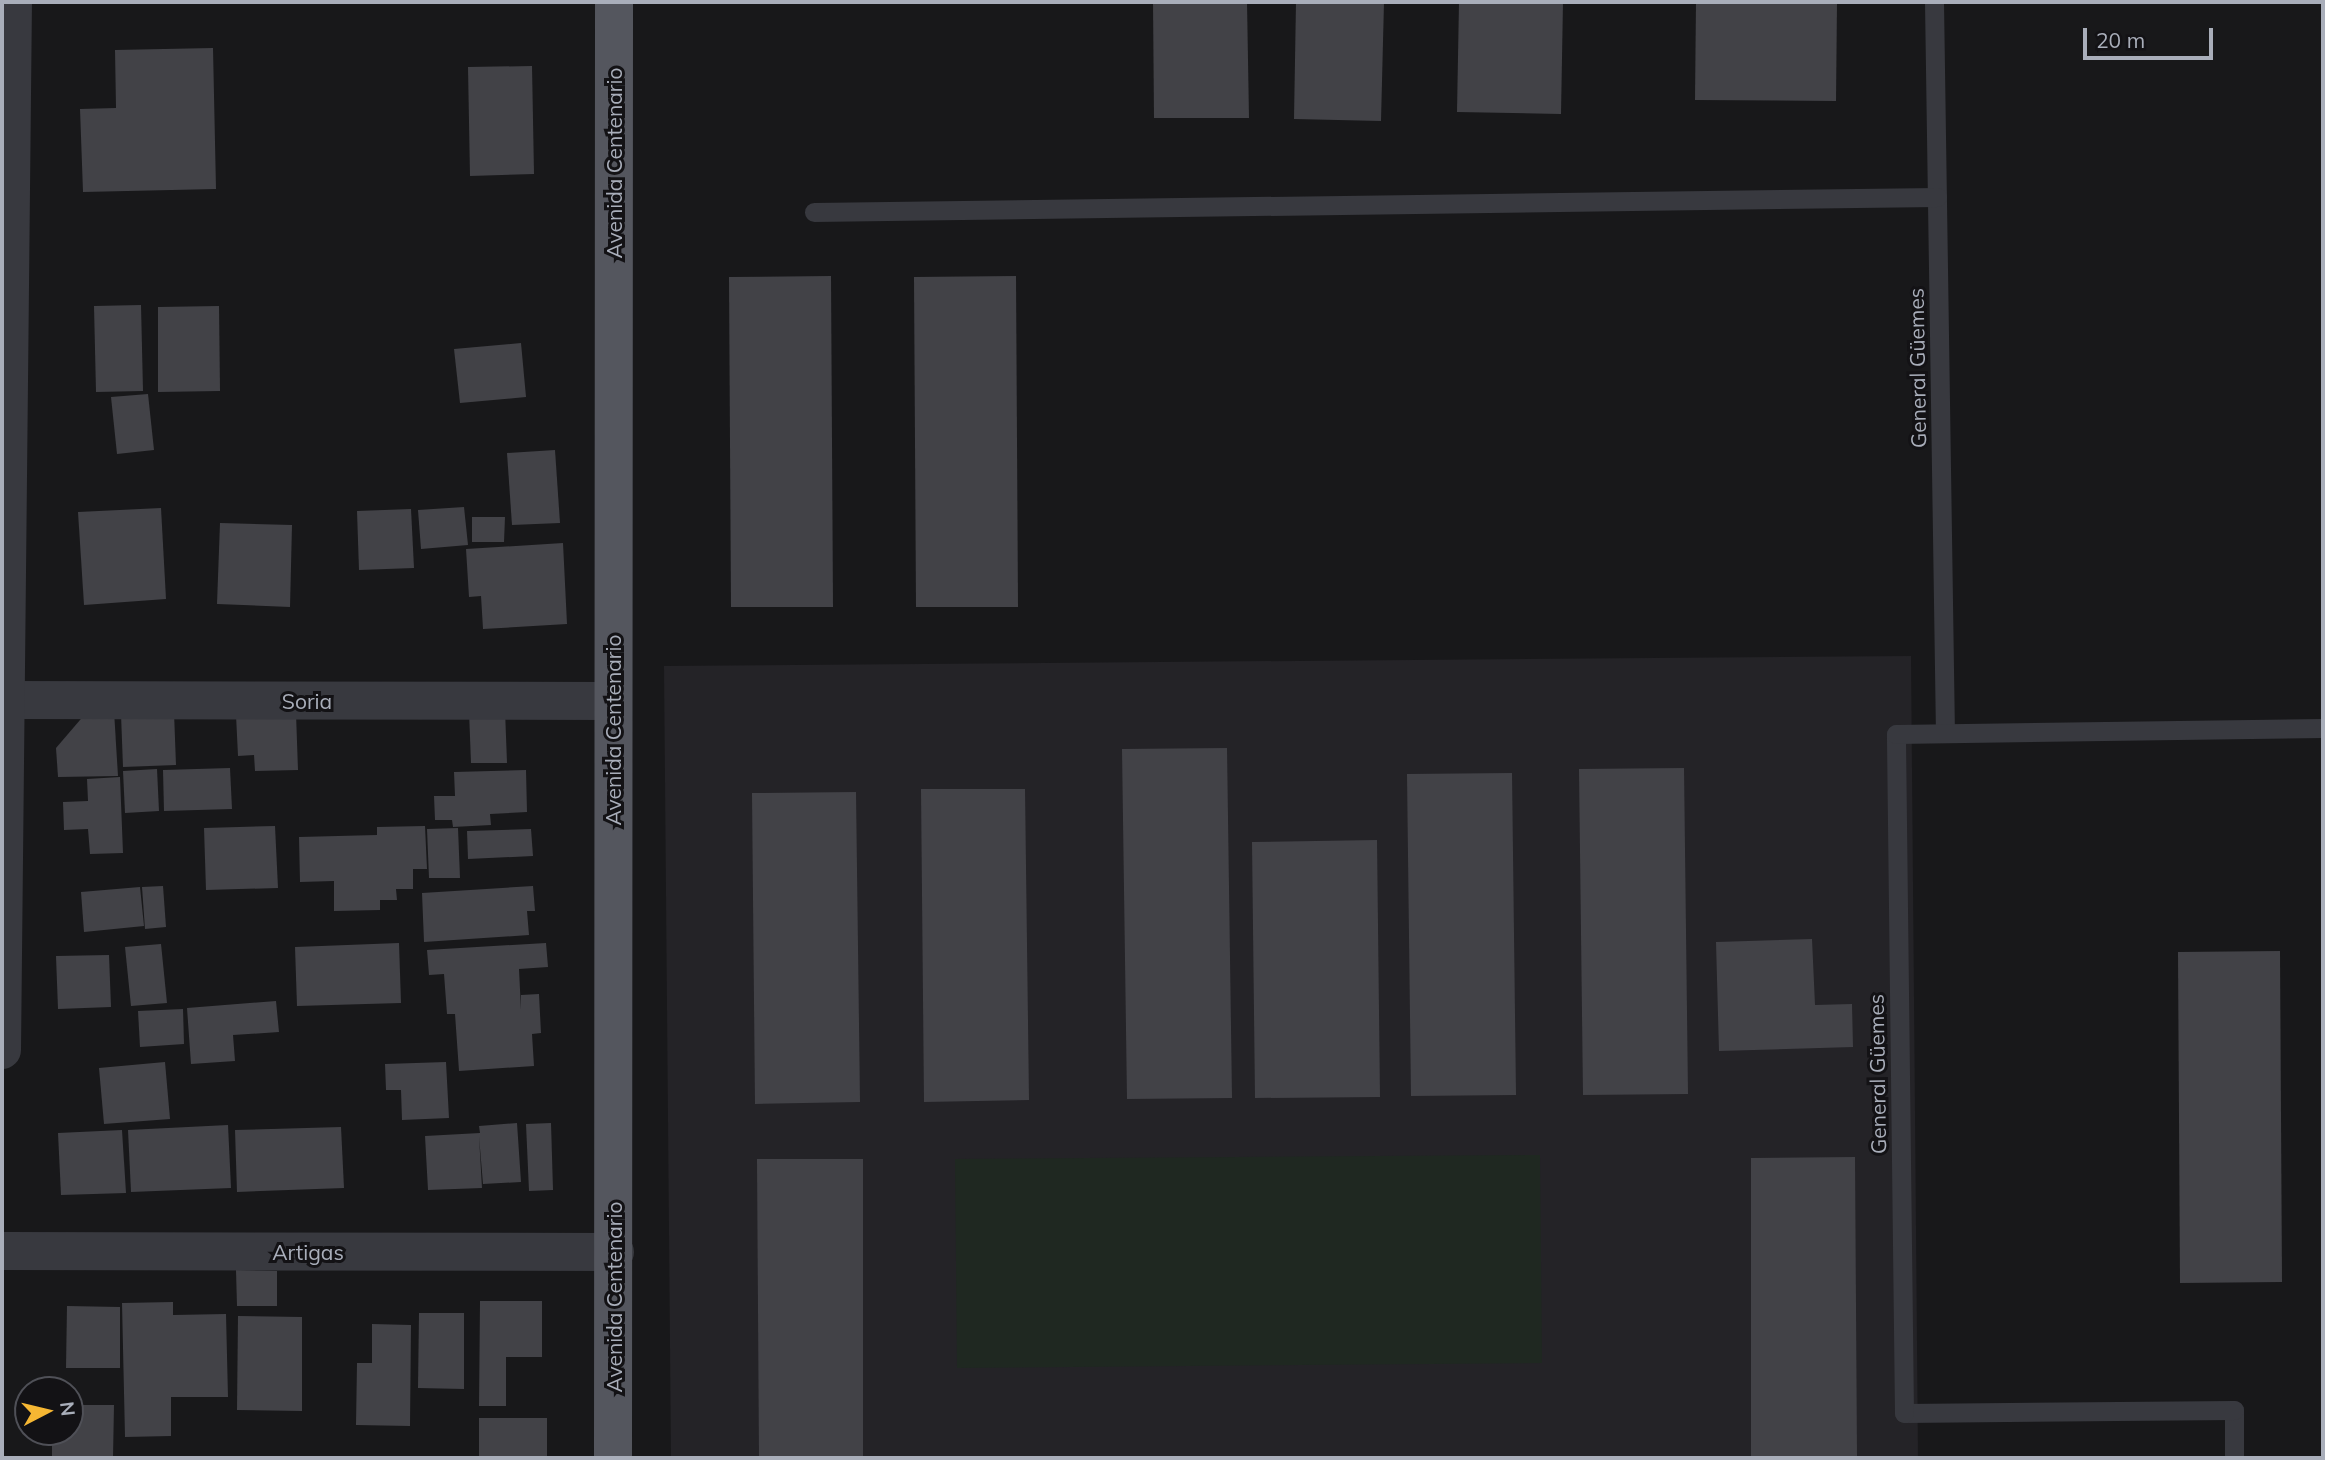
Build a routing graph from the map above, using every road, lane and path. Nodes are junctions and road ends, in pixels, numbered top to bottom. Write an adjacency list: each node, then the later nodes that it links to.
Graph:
1 (13, 2): 4 (street)
2 (614, 2): 8 (main road, Avenida Centenario)
3 (1934, 2): 5 (lane, General Güemes)
4 (6, 90): 7 (street)
5 (1937, 197): 6 (lane); 10 (lane, General Güemes)
6 (814, 212)
7 (3, 700): 8 (street, Soria); 11 (street)
8 (612, 701): 13 (main road, Avenida Centenario)
9 (2323, 728): 10 (lane)
10 (1945, 733): 15 (lane, General Güemes)
11 (2, 1051)
12 (2, 1251): 13 (street, Artigas)
13 (615, 1252): 14 (main road, Avenida Centenario)
14 (613, 1458)
15 (2234, 1458)

